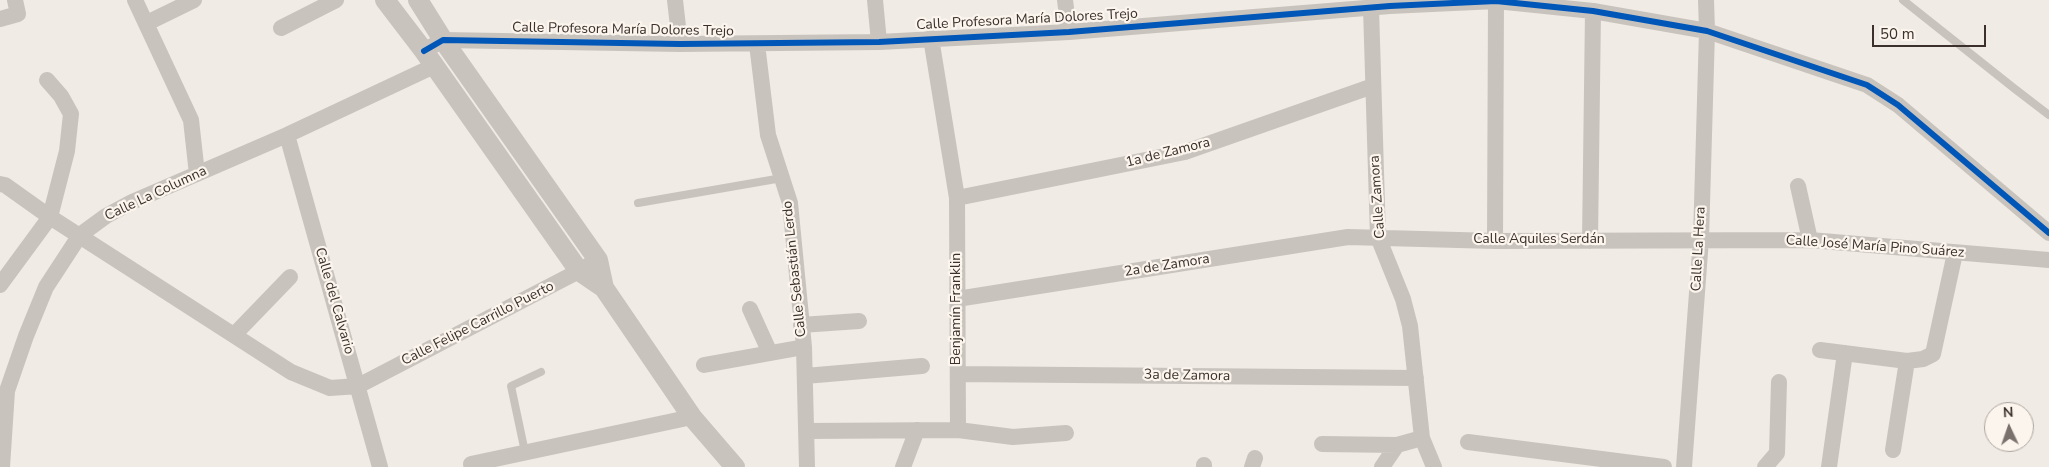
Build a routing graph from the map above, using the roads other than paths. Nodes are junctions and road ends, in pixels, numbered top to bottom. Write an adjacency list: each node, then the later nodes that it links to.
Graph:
1 (14, 0): 16 (street)
2 (135, 0): 17 (street)
3 (194, 0): 17 (street)
4 (336, 0): 18 (street)
5 (385, 0): 21 (street)
6 (674, 0): 25 (street)
7 (875, 0): 24 (street)
8 (1065, 0): 20 (street)
9 (1706, 0): 19 (street, Calle La Hera)
10 (1904, 0): 30 (lane)
11 (1496, 2): 13 (street, Calle Profesora María Dolores Trejo); 15 (street, Calle Profesora María Dolores Trejo); 44 (street)
12 (422, 3): 21 (street); 23 (street)
13 (1390, 3): 14 (street, Calle Profesora María Dolores Trejo)
14 (1371, 8): 20 (street, Calle Profesora María Dolores Trejo); 29 (street, Calle Zamora)
15 (1593, 10): 19 (street, Calle Profesora María Dolores Trejo); 45 (street)
16 (0, 19)
17 (147, 23): 32 (street)
18 (281, 28)
19 (1706, 31): 39 (street, Calle Profesora María Dolores Trejo); 42 (street, Calle La Hera)
20 (1068, 32): 22 (street, Calle Profesora María Dolores Trejo)
21 (411, 33): 27 (street)
22 (930, 38): 24 (street, Calle Profesora María Dolores Trejo); 36 (street, Benjamín Franklin)
23 (443, 40): 25 (street, Calle Profesora María Dolores Trejo); 27 (street); 47 (street)
24 (878, 42): 26 (street, Calle Profesora María Dolores Trejo)
25 (680, 44): 26 (street, Calle Profesora María Dolores Trejo)
26 (757, 44): 33 (street, Calle Sebastián Lerdo)
27 (429, 58): 31 (street, Calle La Columna); 49 (street)
28 (47, 80): 38 (street)
29 (1373, 86): 36 (street, 1a de Zamora); 41 (street, Calle Zamora)
30 (2049, 115)
31 (286, 135): 32 (street, Calle La Columna); 70 (street, Calle del Calvario)
32 (197, 174): 40 (street, Calle La Columna)
33 (782, 178): 37 (lane); 56 (street, Calle Sebastián Lerdo)
34 (2, 182): 38 (street)
35 (1798, 186): 43 (street)
36 (957, 198): 53 (street, Benjamín Franklin)
37 (638, 203)
38 (50, 217): 40 (street); 51 (street)
39 (2049, 234)
40 (80, 235): 57 (street); 83 (street, Calle La Columna)
41 (1378, 237): 44 (street, Calle Aquiles Serdán); 53 (street, 2a de Zamora); 68 (street, Calle Zamora)
42 (1701, 239): 43 (street, Calle José María Pino Suárez); 45 (street, Calle Aquiles Serdán); 91 (street, Calle La Hera)
43 (1810, 240): 46 (street, Calle José María Pino Suárez)
44 (1495, 241): 45 (street, Calle Aquiles Serdán)
45 (1590, 241)
46 (1955, 254): 48 (street, Calle José María Pino Suárez); 62 (street)
47 (598, 260): 49 (street, Calle Felipe Carrillo Puerto); 52 (street)
48 (2049, 260)
49 (579, 271): 52 (street); 70 (street, Calle Felipe Carrillo Puerto)
50 (290, 277): 57 (street)
51 (0, 285)
52 (604, 288): 71 (street)
53 (957, 299): 66 (street, Benjamín Franklin)
54 (750, 309): 60 (street)
55 (859, 321): 56 (street)
56 (802, 325): 58 (street, Calle Sebastián Lerdo)
57 (234, 335): 70 (street)
58 (804, 347): 60 (street); 67 (street, Calle Sebastián Lerdo)
59 (1820, 350): 61 (street)
60 (770, 353): 63 (street)
61 (1845, 354): 62 (street); 93 (street)
62 (1906, 361): 80 (street)
63 (704, 365)
64 (922, 366): 67 (street)
65 (541, 372): 81 (lane)
66 (958, 374): 68 (street, 3a de Zamora); 73 (street, Benjamín Franklin)
67 (805, 376): 74 (street, Calle Sebastián Lerdo)
68 (1416, 378): 76 (street, Calle Zamora)
69 (1779, 382): 92 (street)
70 (358, 386): 84 (street, Calle del Calvario)
71 (692, 417): 81 (street); 85 (street)
72 (917, 430): 73 (street); 74 (street); 87 (street)
73 (958, 430): 75 (street)
74 (806, 431): 86 (street, Calle Sebastián Lerdo)
75 (1066, 433)
76 (1422, 438): 79 (street); 89 (street, Calle Zamora)
77 (1468, 442): 90 (street)
78 (1322, 444): 79 (street)
79 (1397, 446): 88 (street)
80 (1893, 450)
81 (524, 452): 82 (street)
82 (470, 464)
83 (2, 467)
84 (380, 467)
85 (735, 467)
86 (807, 467)
87 (903, 467)
88 (1382, 467)
89 (1434, 467)
90 (1664, 467)
91 (1684, 467)
92 (1765, 467)
93 (1829, 467)

